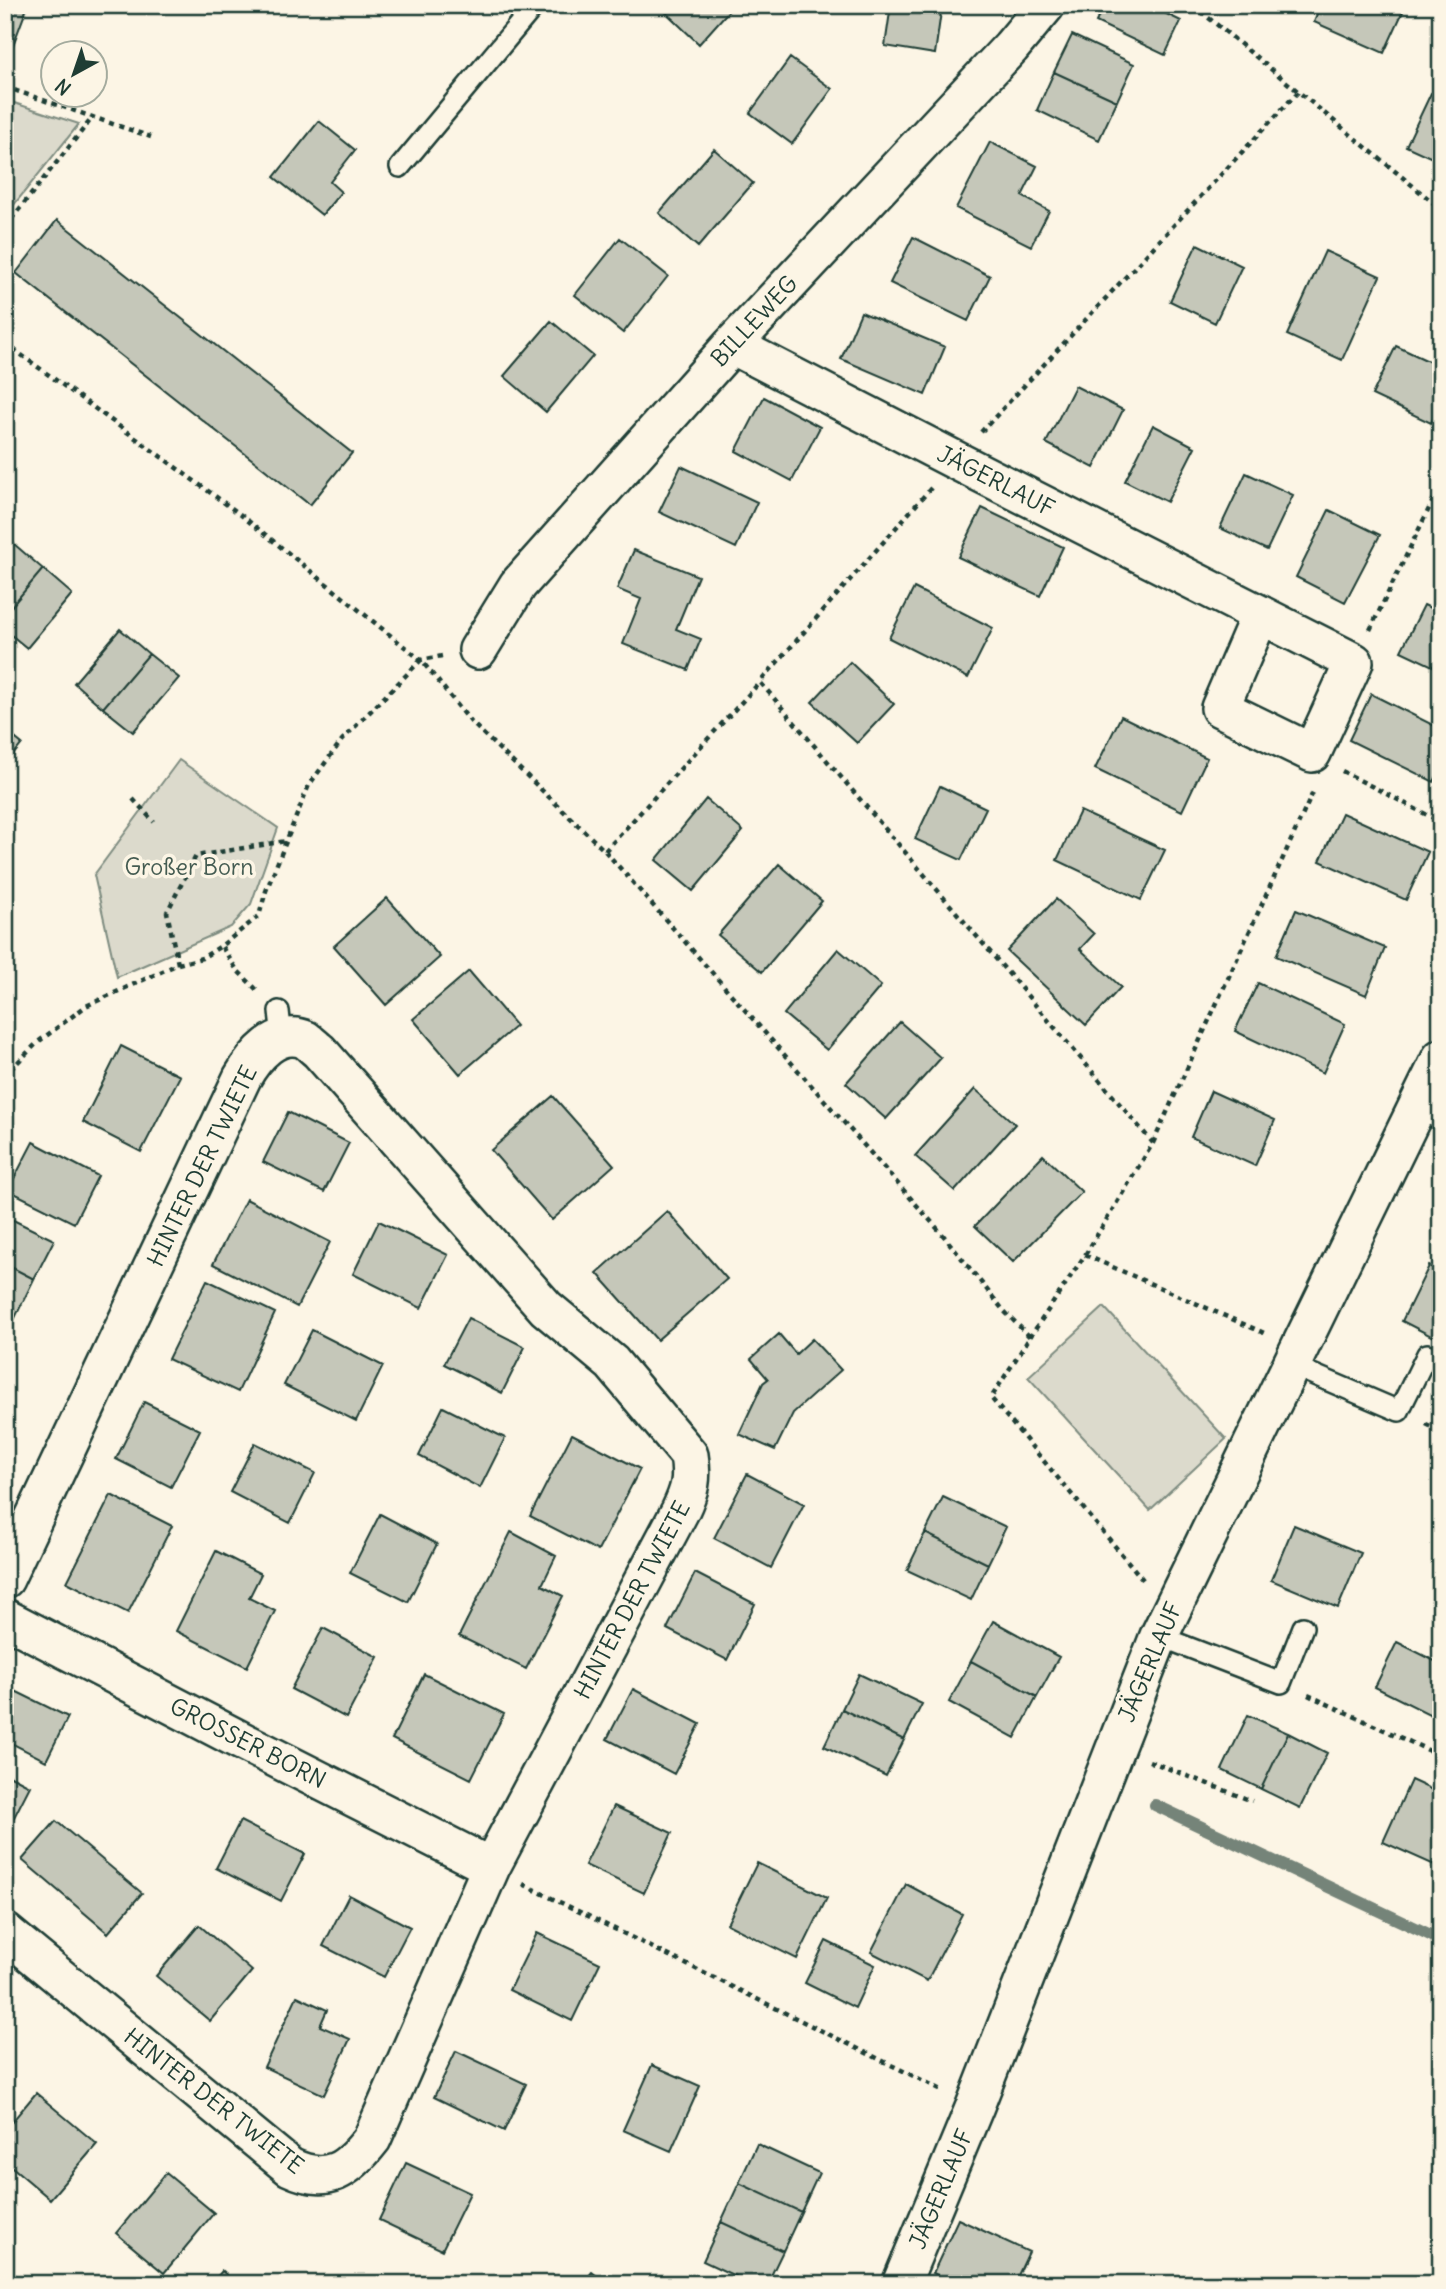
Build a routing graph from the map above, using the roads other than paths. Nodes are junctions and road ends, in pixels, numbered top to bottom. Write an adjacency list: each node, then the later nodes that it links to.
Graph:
1 (535, 5): 3 (lane)
2 (1046, 5): 4 (street, BILLEWEG)
3 (400, 167)
4 (732, 345): 5 (street, JÄGERLAUF); 6 (street, BILLEWEG)
5 (1260, 615): 5 (street, JÄGERLAUF)
6 (478, 649)
7 (1441, 1058): 8 (street, JÄGERLAUF)
8 (1429, 1114): 10 (street, JÄGERLAUF)
9 (1427, 1354): 10 (lane)
10 (1295, 1357): 13 (street, JÄGERLAUF)
11 (5, 1579): 15 (street, HINTER DER TWIETE)
12 (5, 1618): 15 (street, GROSSER BORN)
13 (1164, 1624): 14 (lane); 17 (street, JÄGERLAUF)
14 (1303, 1627)
15 (491, 1867): 16 (street, HINTER DER TWIETE)
16 (5, 1932)
17 (901, 2284)

